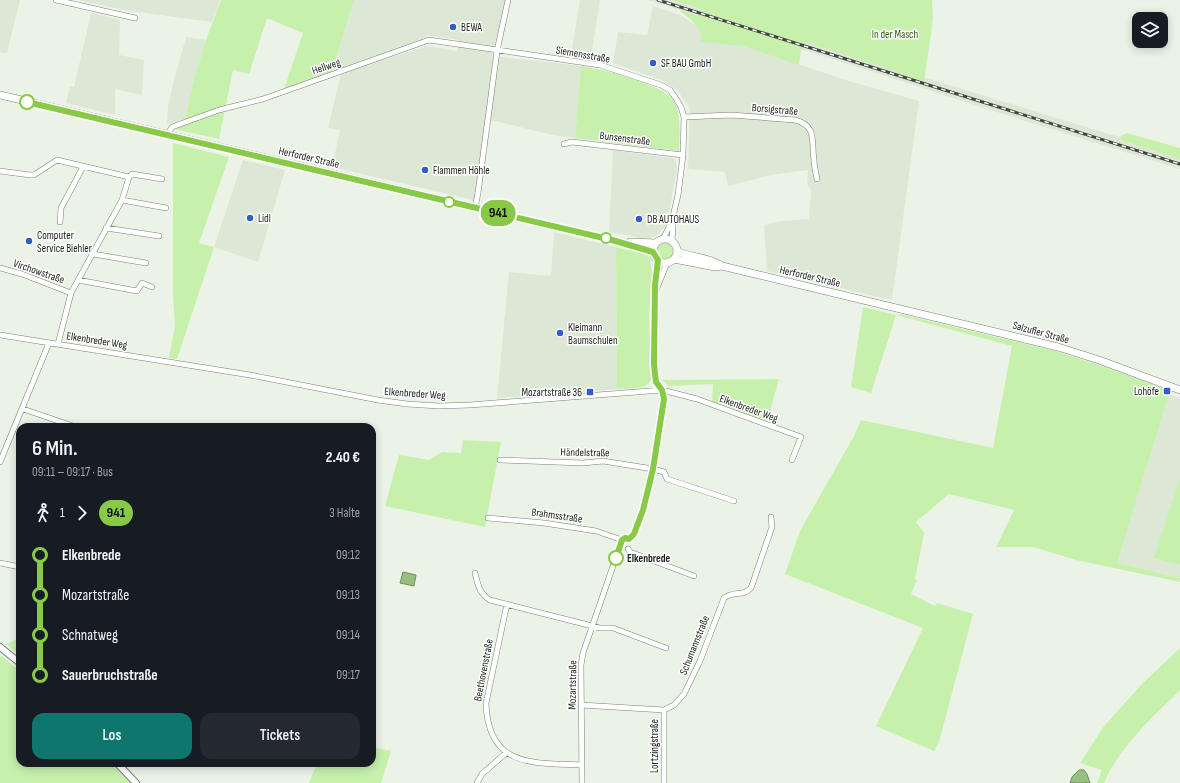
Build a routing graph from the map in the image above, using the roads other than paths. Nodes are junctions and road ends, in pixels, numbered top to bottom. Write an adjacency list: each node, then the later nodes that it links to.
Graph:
1 (56, 0): 3 (street)
2 (508, 0): 4 (street)
3 (135, 18)
4 (497, 51): 6 (street, Siemensstraße); 7 (street, Hellweg); 17 (street)
5 (0, 95): 7 (main road, Herforder Straße)
6 (684, 117): 9 (street, Siemensstraße); 14 (street, Borsigstraße)
7 (167, 135): 17 (main road, Herforder Straße)
8 (564, 144): 9 (street, Bunsenstraße)
9 (683, 155): 18 (street, Siemensstraße)
10 (83, 167): 11 (street); 12 (street); 19 (street)
11 (0, 171)
12 (129, 177): 13 (street); 15 (street)
13 (162, 179)
14 (817, 179)
15 (122, 200): 16 (street); 20 (street)
16 (166, 208)
17 (475, 208): 23 (main road, Herforder Straße)
18 (672, 220): 22 (street, Siemensstraße); 24 (street, Siemensstraße)
19 (60, 222)
20 (106, 228): 21 (street); 28 (street)
21 (159, 236)
22 (663, 239): 24 (main road); 25 (main road)
23 (612, 240): 25 (main road, Herforder Straße); 27 (main road, Herforder Straße)
24 (672, 240): 26 (main road)
25 (656, 243): 27 (main road)
26 (678, 251): 29 (main road); 33 (main road, Herforder Straße)
27 (653, 252): 30 (main road)
28 (93, 254): 31 (street); 35 (street)
29 (674, 259): 32 (main road); 33 (main road, Herforder Straße)
30 (658, 260): 32 (main road); 37 (street)
31 (146, 263)
32 (667, 263): 37 (street)
33 (722, 266): 39 (main road, Herforder Straße)
34 (0, 268): 38 (street, Virchowstraße)
35 (78, 280): 36 (street); 38 (street)
36 (152, 287)
37 (655, 291): 43 (street)
38 (71, 292): 42 (street)
39 (893, 307): 44 (main road, Salzufler Straße)
40 (0, 335): 41 (street, Elkenbreder Weg)
41 (49, 343): 42 (street, Elkenbreder Weg); 45 (street)
42 (58, 344): 43 (street, Elkenbreder Weg)
43 (662, 390): 52 (street, Elkenbreder Weg); 54 (street)
44 (1180, 390)
45 (23, 409): 46 (street); 47 (street)
46 (17, 423)
47 (64, 423)
48 (16, 424): 50 (street)
49 (0, 443): 50 (street)
50 (6, 446): 53 (street)
51 (500, 460): 54 (street, Händelstraße)
52 (792, 460)
53 (0, 462)
54 (653, 469): 55 (street, Händelstraße); 58 (street)
55 (734, 501)
56 (771, 517): 72 (street, Schumannstraße)
57 (488, 518): 59 (street, Brahmsstraße)
58 (629, 539): 59 (street); 61 (street)
59 (622, 540): 60 (street, Mozartstraße)
60 (620, 546): 61 (street); 67 (street, Mozartstraße)
61 (628, 549): 65 (street)
62 (0, 563): 63 (street)
63 (16, 566)
64 (475, 573): 66 (street)
65 (694, 576)
66 (507, 604): 67 (street); 73 (street, Beethovenstraße)
67 (592, 626): 69 (street); 71 (street, Mozartstraße)
68 (0, 647): 70 (street)
69 (666, 648)
70 (16, 660)
71 (581, 705): 72 (street); 74 (street, Mozartstraße)
72 (664, 710): 79 (street, Lortzingstraße)
73 (506, 753): 74 (street, Beethovenstraße); 77 (street)
74 (582, 765): 78 (street, Mozartstraße)
75 (121, 767): 76 (street)
76 (136, 783)
77 (478, 783)
78 (582, 783)
79 (664, 783)

